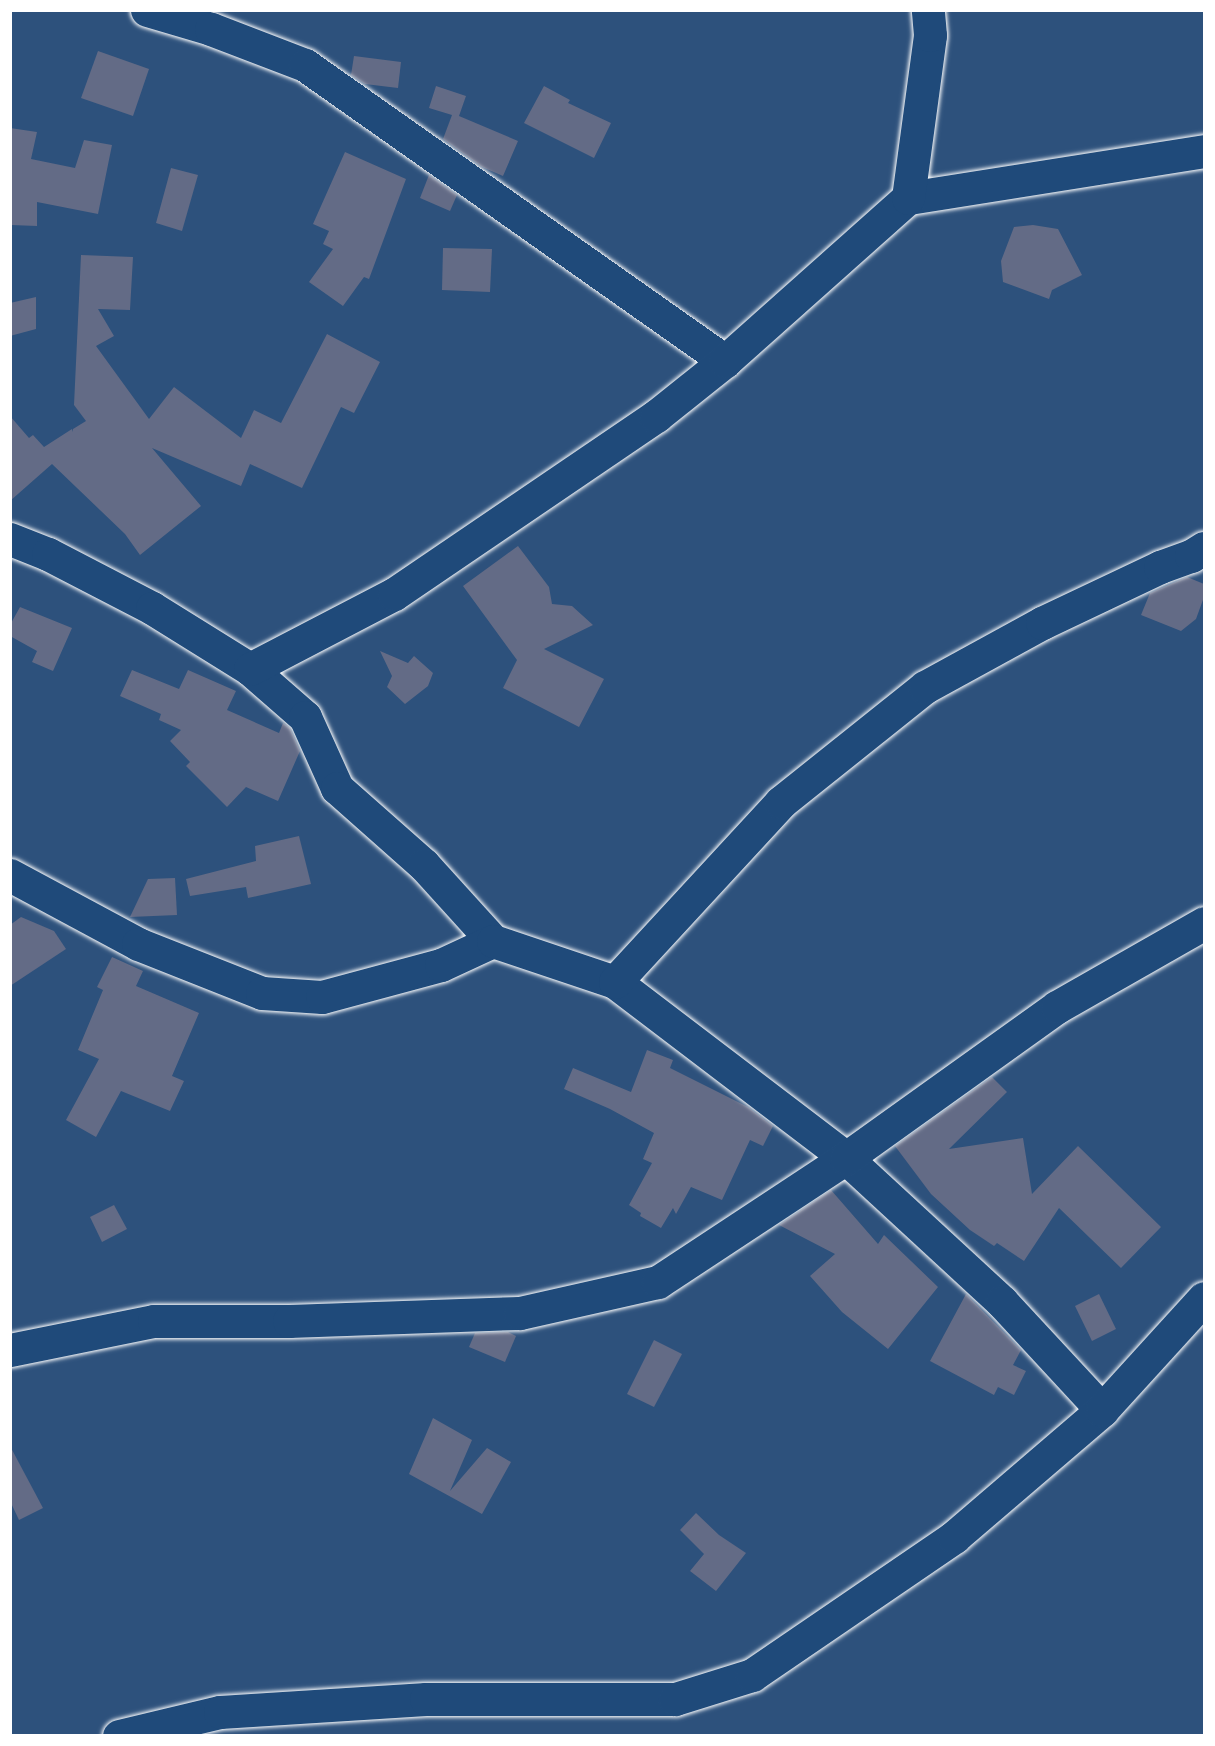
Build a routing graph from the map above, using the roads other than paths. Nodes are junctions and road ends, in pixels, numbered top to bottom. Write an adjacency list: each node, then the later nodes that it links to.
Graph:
1 (147, 10): 5 (street)
2 (928, 10): 4 (street)
3 (1204, 151): 4 (street)
4 (908, 198): 5 (street)
5 (725, 361): 8 (street)
6 (10, 539): 8 (street)
7 (1204, 548): 12 (street)
8 (250, 669): 11 (street)
9 (10, 875): 11 (street)
10 (1204, 923): 13 (street)
11 (493, 940): 12 (street)
12 (615, 982): 13 (street)
13 (846, 1158): 15 (street); 16 (street)
14 (1204, 1298): 16 (street)
15 (10, 1350)
16 (1102, 1410): 17 (street)
17 (119, 1736)

